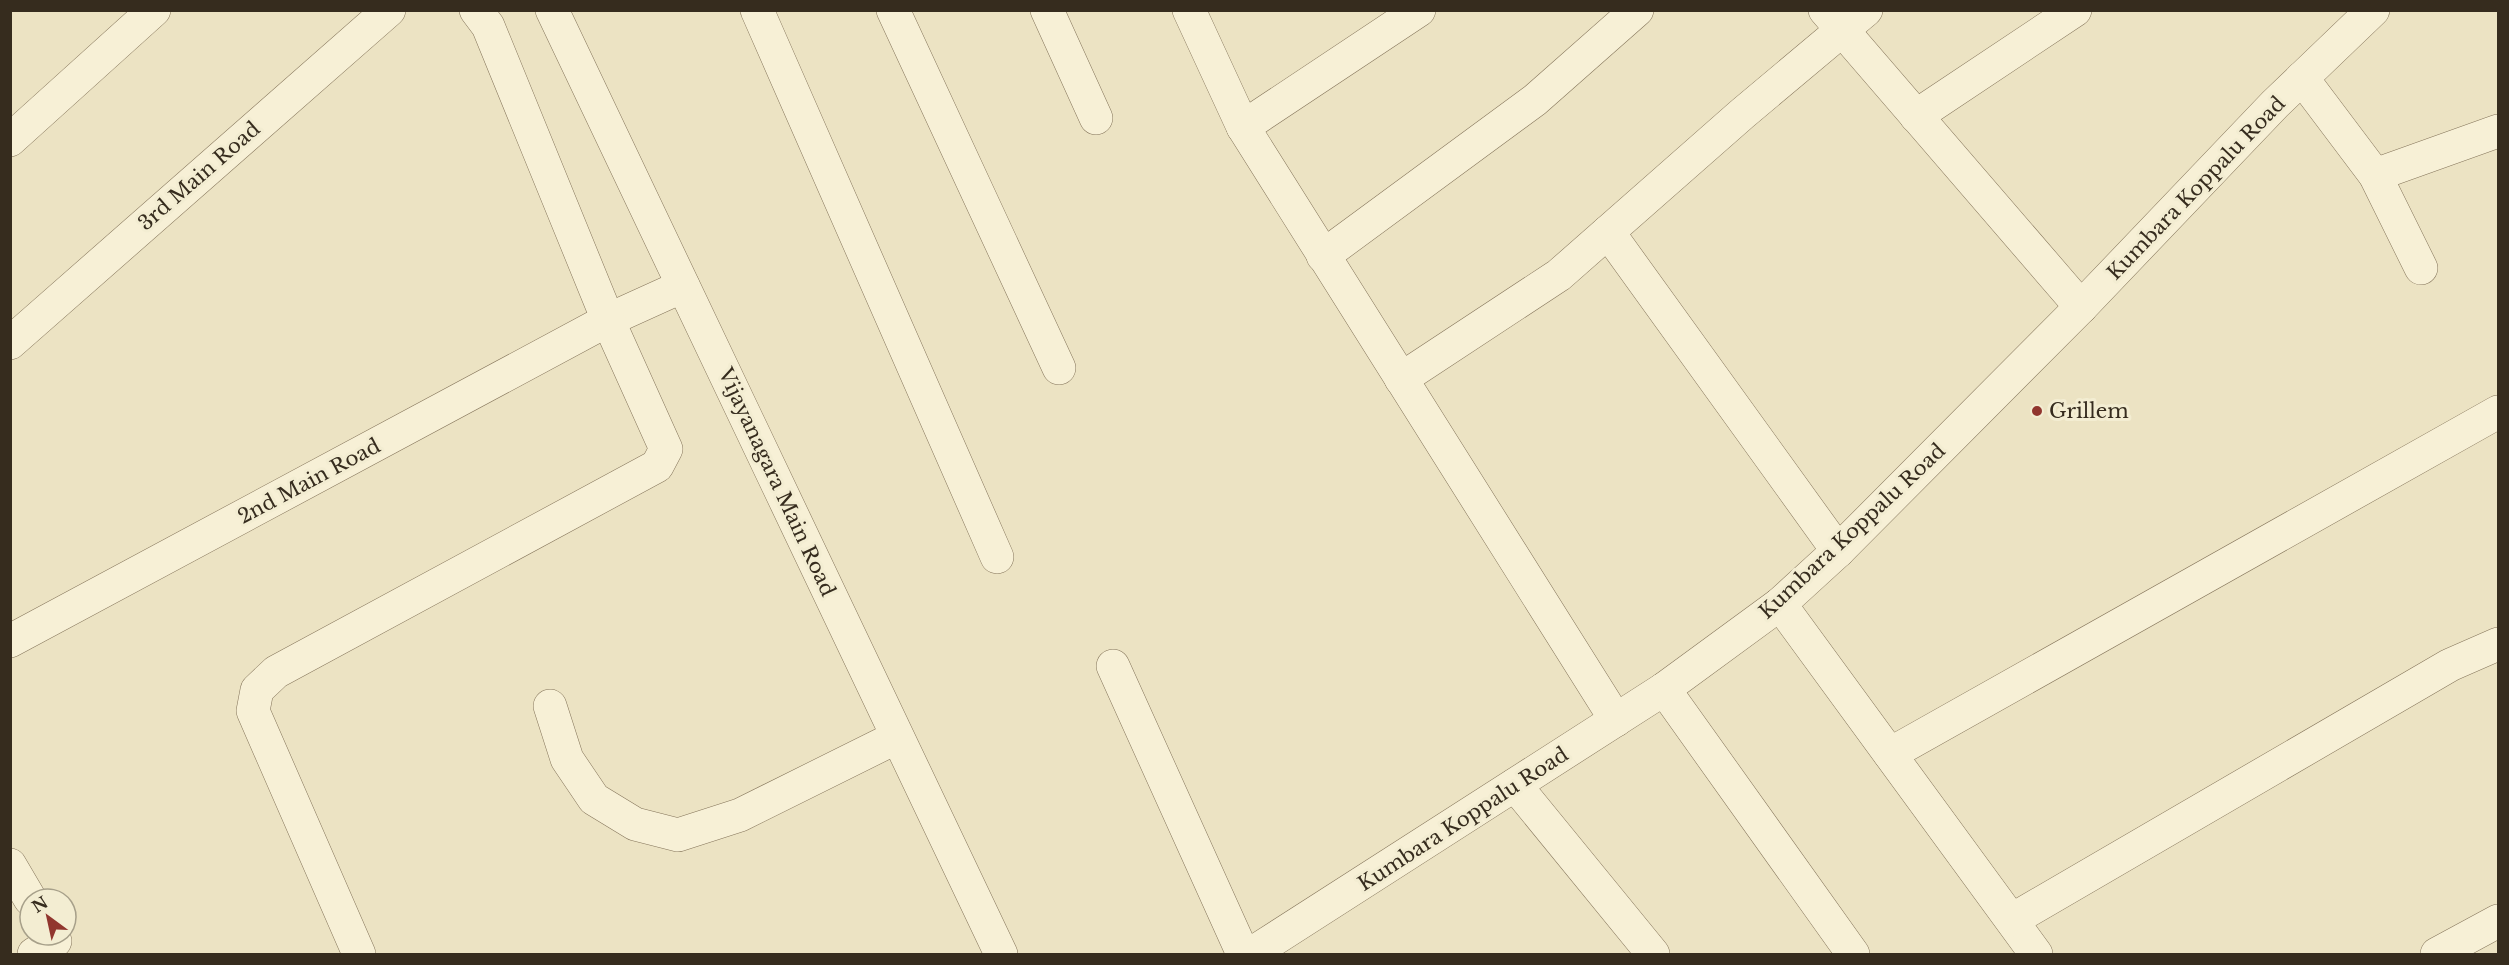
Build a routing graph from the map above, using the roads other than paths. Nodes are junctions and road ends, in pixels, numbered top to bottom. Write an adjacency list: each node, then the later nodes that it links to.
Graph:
1 (154, 10): 19 (street)
2 (390, 10): 27 (street, 3rd Main Road)
3 (476, 10): 26 (street)
4 (552, 10): 24 (street, Vijayanagara Main Road)
5 (757, 10): 32 (street)
6 (893, 10): 28 (street)
7 (1047, 10): 16 (street)
8 (1189, 10): 17 (street)
9 (1419, 10): 17 (street)
10 (1637, 10): 22 (street)
11 (2075, 10): 15 (street)
12 (2373, 10): 14 (street, Kumbara Koppalu Road)
13 (1844, 17): 15 (street); 21 (street)
14 (2302, 78): 20 (street); 25 (street, Kumbara Koppalu Road)
15 (1916, 116): 25 (street)
16 (1096, 118)
17 (1243, 127): 22 (street)
18 (2499, 131): 20 (street)
19 (10, 140)
20 (2375, 175): 23 (street)
21 (1608, 232): 29 (street); 31 (street)
22 (1323, 256): 29 (street)
23 (2421, 268)
24 (683, 286): 26 (street, 2nd Main Road); 40 (street, Vijayanagara Main Road)
25 (2081, 307): 31 (street, Kumbara Koppalu Road)
26 (608, 320): 34 (street, 2nd Main Road); 47 (street)
27 (10, 343)
28 (1059, 368)
29 (1401, 379): 39 (street)
30 (2499, 412): 41 (street)
31 (1838, 550): 33 (street, Kumbara Koppalu Road)
32 (997, 557)
33 (1780, 604): 37 (street, Kumbara Koppalu Road); 41 (street)
34 (10, 641)
35 (2499, 644): 45 (street)
36 (1113, 666): 49 (street)
37 (1664, 689): 39 (street, Kumbara Koppalu Road); 52 (street)
38 (550, 706): 40 (street)
39 (1616, 720): 42 (street, Kumbara Koppalu Road)
40 (897, 737): 48 (street, Vijayanagara Main Road)
41 (1890, 754): 45 (street)
42 (1515, 785): 50 (street, Kumbara Koppalu Road); 51 (street)
43 (10, 865): 44 (street)
44 (23, 887)
45 (2012, 920): 53 (street)
46 (2499, 921): 54 (street)
47 (359, 954)
48 (1000, 954)
49 (1244, 954)
50 (1251, 954)
51 (1653, 954)
52 (1853, 954)
53 (2036, 954)
54 (2437, 954)

